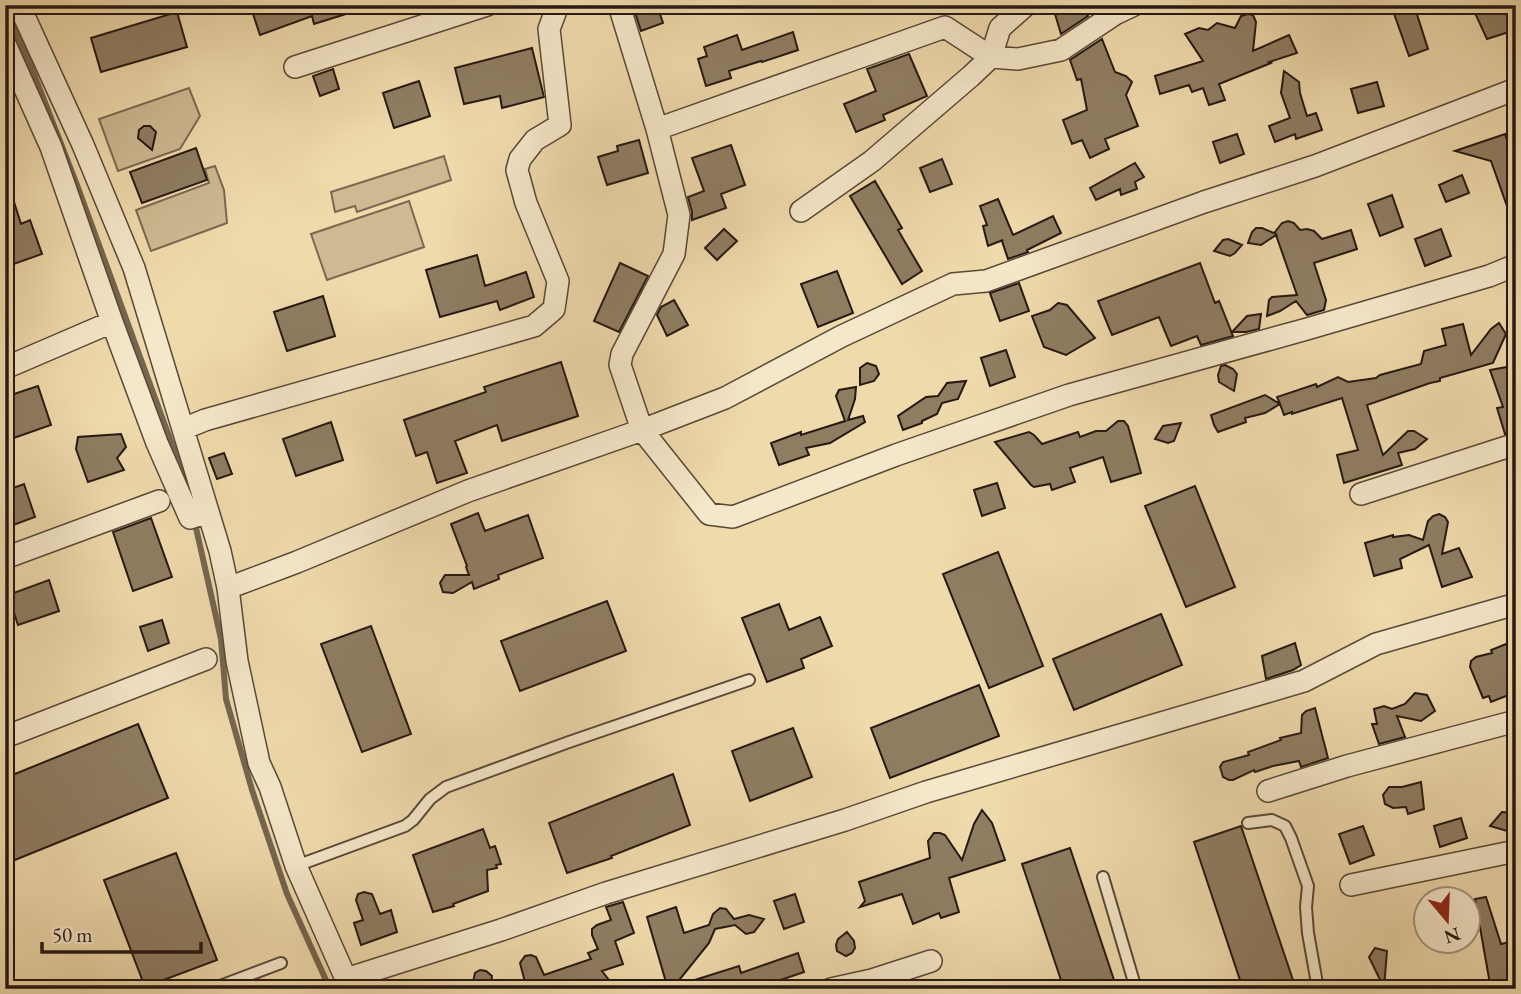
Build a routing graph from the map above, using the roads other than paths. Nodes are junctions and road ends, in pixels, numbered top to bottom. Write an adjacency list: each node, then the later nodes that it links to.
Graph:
1 (19, 5): 16 (street)
2 (487, 5): 9 (street)
3 (558, 5): 16 (street)
4 (619, 5): 11 (street)
5 (1026, 5): 8 (street)
6 (1134, 5): 8 (street)
7 (5, 44): 14 (street)
8 (991, 58): 11 (street); 12 (street)
9 (295, 67)
10 (1516, 89): 17 (street)
11 (657, 129): 17 (street)
12 (801, 211)
13 (1516, 265): 17 (street)
14 (111, 322): 15 (street); 21 (street)
15 (5, 368)
16 (183, 429): 21 (street)
17 (642, 430): 23 (street)
18 (1516, 444): 19 (street)
19 (1360, 494)
20 (159, 501): 22 (street)
21 (199, 515): 23 (street)
22 (5, 558)
23 (228, 588): 32 (street)
24 (1516, 604): 37 (street)
25 (206, 659): 28 (street)
26 (749, 680): 32 (lane)
27 (1516, 721): 29 (street)
28 (5, 737)
29 (1268, 791)
30 (1248, 823): 41 (lane)
31 (1516, 851): 34 (street)
32 (296, 866): 37 (street)
33 (1103, 877): 40 (lane)
34 (1351, 885)
35 (931, 961): 39 (street)
36 (281, 963): 38 (lane)
37 (348, 984)
38 (212, 989)
39 (831, 989)
40 (1136, 989)
41 (1318, 989)

